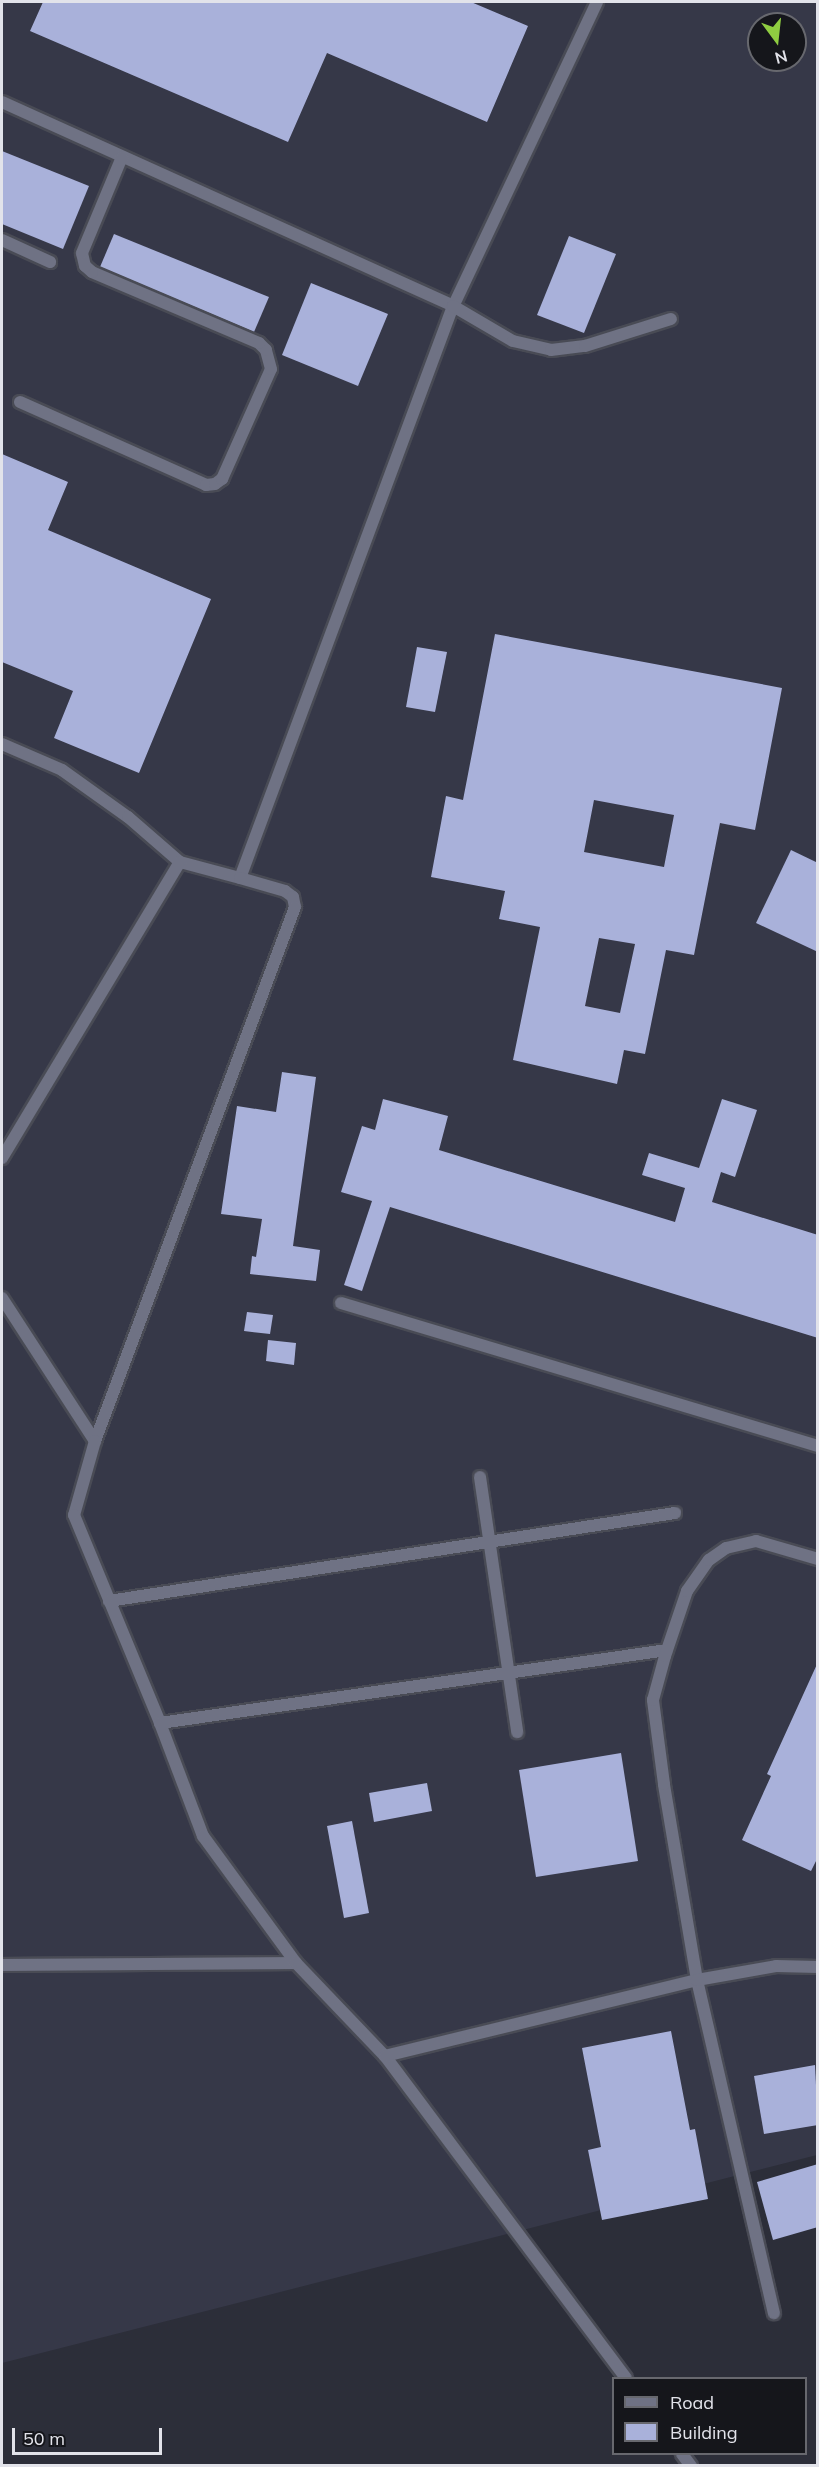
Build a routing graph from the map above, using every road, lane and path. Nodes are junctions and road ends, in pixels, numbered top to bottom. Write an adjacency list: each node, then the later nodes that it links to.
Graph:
1 (597, 2): 6 (street)
2 (2, 102): 3 (street)
3 (122, 157): 6 (street); 8 (street)
4 (2, 240): 5 (street)
5 (50, 262)
6 (453, 306): 7 (street); 11 (street)
7 (671, 319)
8 (20, 402)
9 (2, 744): 10 (street)
10 (180, 862): 11 (street); 12 (street)
11 (240, 878): 15 (street)
12 (2, 1158)
13 (2, 1298): 15 (street)
14 (341, 1303): 16 (street)
15 (95, 1441): 21 (street)
16 (818, 1446)
17 (480, 1477): 19 (street)
18 (675, 1513): 19 (street)
19 (490, 1542): 21 (street); 23 (street)
20 (818, 1559): 22 (street)
21 (109, 1601): 24 (street)
22 (667, 1650): 23 (street); 29 (street)
23 (508, 1673): 24 (street); 25 (street)
24 (160, 1723): 26 (street)
25 (518, 1732)
26 (297, 1963): 27 (street); 30 (street)
27 (2, 1965)
28 (818, 1966): 29 (street)
29 (697, 1980): 30 (street); 31 (street)
30 (385, 2056): 32 (street)
31 (774, 2313)
32 (625, 2377)

